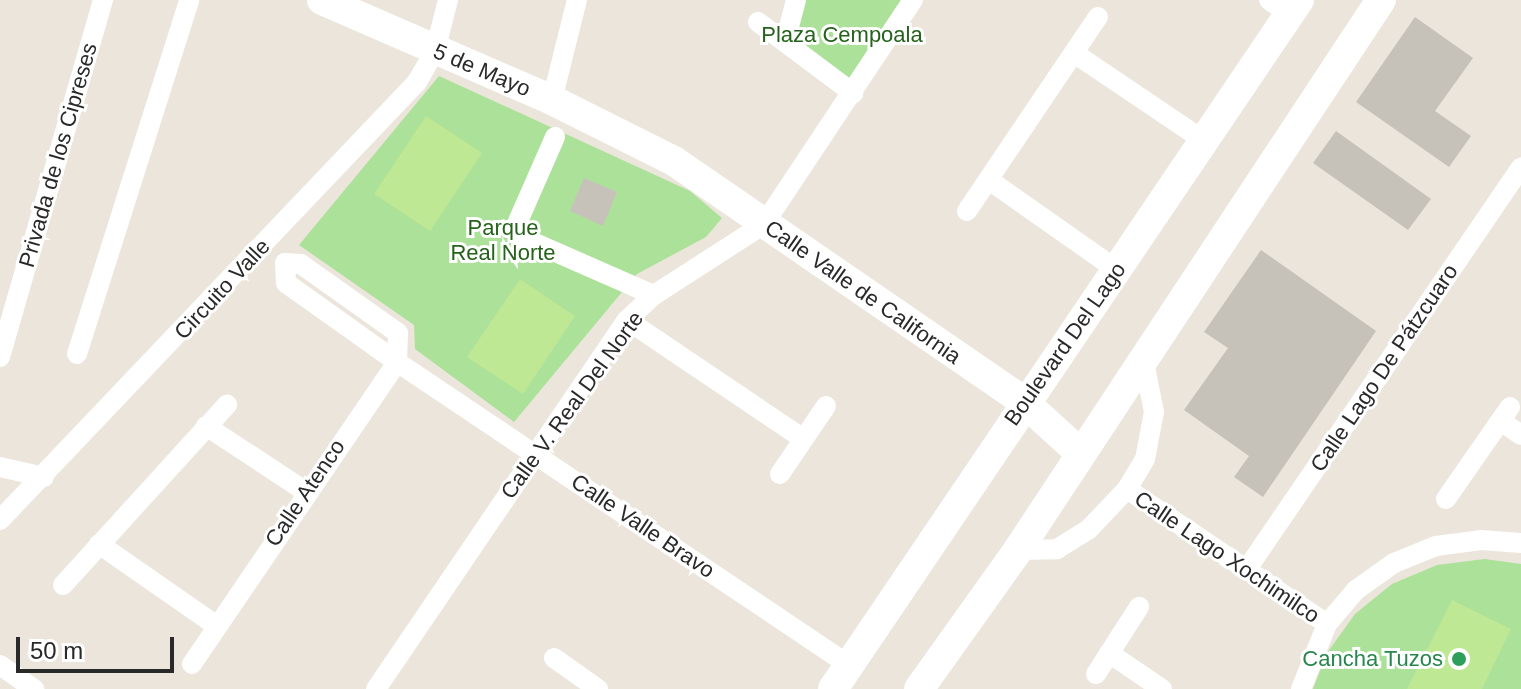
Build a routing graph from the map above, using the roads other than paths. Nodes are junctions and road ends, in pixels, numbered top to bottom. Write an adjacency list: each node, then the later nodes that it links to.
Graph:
1 (103, 0): 28 (street, Privada de los Cipreses)
2 (189, 0): 27 (street)
3 (322, 0): 13 (street, 5 de Mayo)
4 (448, 0): 13 (street, Circuito Valle)
5 (577, 0): 16 (street)
6 (796, 0): 12 (street)
7 (913, 0): 15 (street, Calle V. Real Del Norte)
8 (1381, 0): 29 (street)
9 (1286, 5): 18 (street, Boulevard Del Lago)
10 (1098, 17): 14 (street)
11 (758, 22): 12 (street)
12 (785, 42): 15 (street)
13 (435, 51): 16 (street, 5 de Mayo); 41 (street, Circuito Valle)
14 (1074, 53): 18 (street); 21 (street)
15 (853, 93): 23 (street, Calle V. Real Del Norte)
16 (552, 100): 19 (street, 5 de Mayo)
17 (555, 137): 25 (street)
18 (1203, 140): 24 (street, Boulevard Del Lago)
19 (640, 142): 23 (street, Calle Valle de California)
20 (1521, 168): 49 (street, Calle Lago De Pátzcuaro)
21 (989, 180): 22 (street); 24 (street)
22 (967, 211)
23 (764, 224): 25 (street, Calle V. Real Del Norte); 31 (street, Calle Valle de California)
24 (1117, 270): 31 (street, Boulevard Del Lago)
25 (654, 295): 26 (street, Calle V. Real Del Norte)
26 (627, 320): 36 (street); 38 (street, Calle V. Real Del Norte)
27 (77, 354)
28 (0, 357)
29 (1143, 357): 37 (street); 42 (street)
30 (397, 362): 30 (street, Calle Valle Bravo); 38 (street, Calle Valle Bravo); 43 (street, Calle Atenco)
31 (1023, 401): 37 (street, Calle Valle de California); 59 (street, Boulevard Del Lago)
32 (227, 405): 34 (street)
33 (826, 406): 36 (street)
34 (206, 426): 43 (street); 47 (street)
35 (1521, 435): 44 (street)
36 (802, 438): 40 (street)
37 (1079, 452): 48 (street)
38 (535, 453): 59 (street, Calle Valle Bravo); 62 (street, Calle V. Real Del Norte)
39 (0, 467): 41 (street)
40 (780, 474)
41 (44, 477): 45 (street, Circuito Valle)
42 (1127, 489): 48 (street); 49 (street, Calle Lago Xochimilco)
43 (305, 491): 53 (street, Calle Atenco)
44 (1446, 499)
45 (0, 520)
46 (1521, 543): 52 (street)
47 (99, 544): 50 (street); 53 (street)
48 (1018, 550): 64 (street)
49 (1247, 569): 52 (street, Calle Lago Xochimilco)
50 (63, 585)
51 (1139, 607): 54 (street)
52 (1327, 624): 66 (street)
53 (217, 626): 56 (street, Calle Atenco)
54 (1109, 653): 58 (street); 65 (street)
55 (554, 658): 60 (street)
56 (192, 664)
57 (0, 665): 61 (street)
58 (1096, 674)
59 (841, 677)
60 (574, 682): 63 (street)
61 (34, 689)
62 (376, 689)
63 (598, 689)
64 (919, 689)
65 (1162, 689)
66 (1301, 689)

